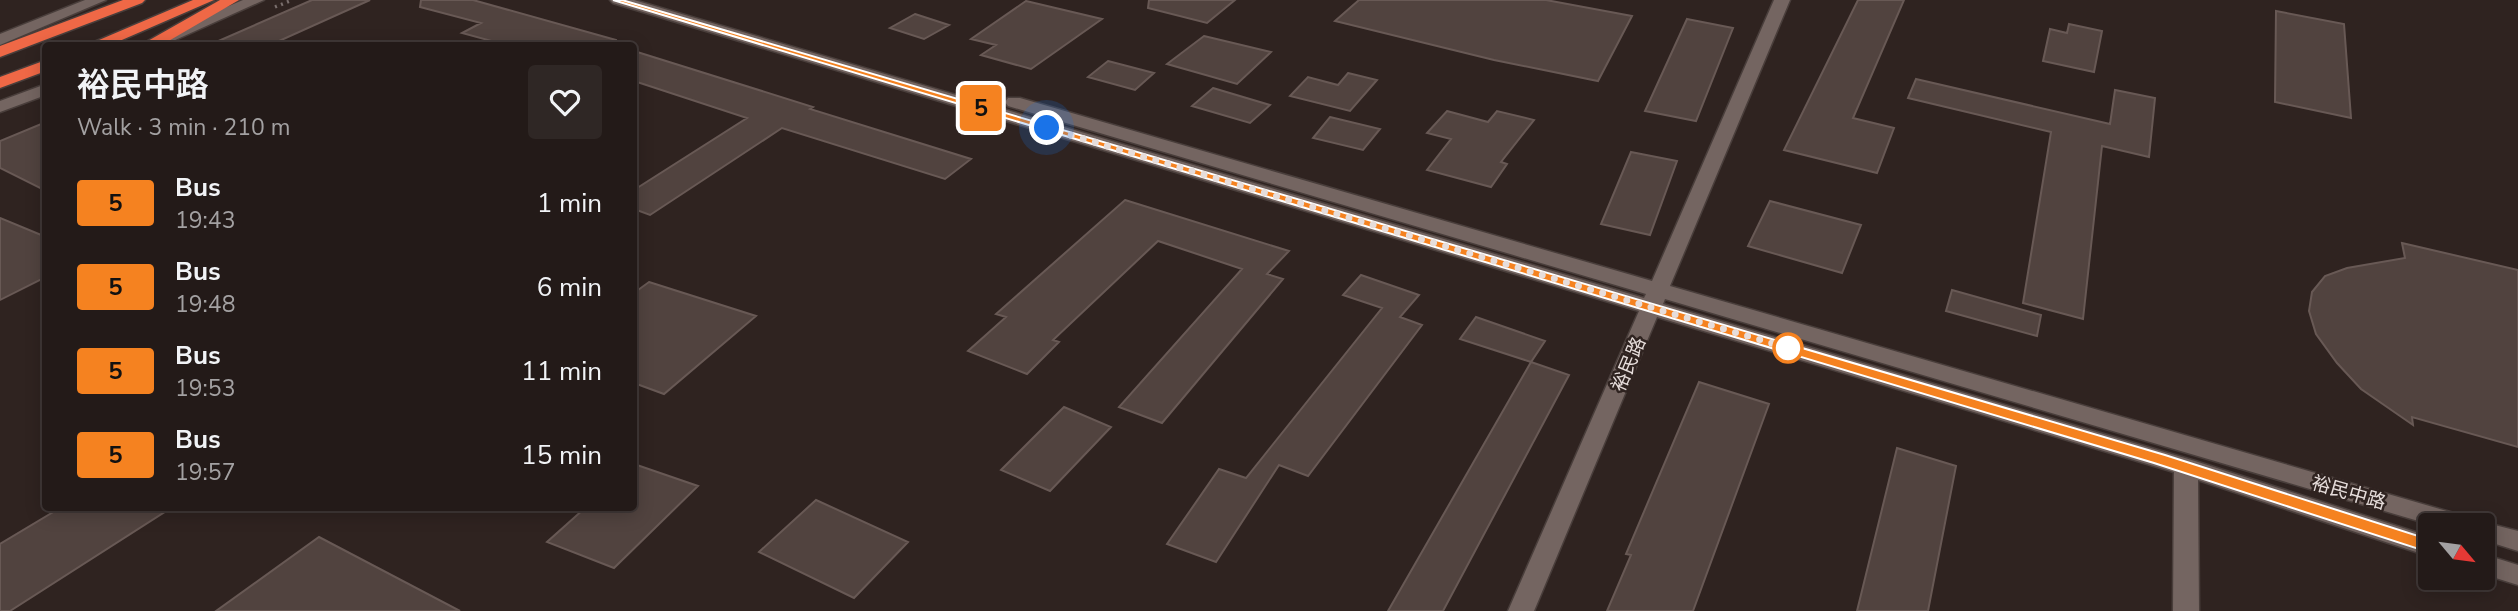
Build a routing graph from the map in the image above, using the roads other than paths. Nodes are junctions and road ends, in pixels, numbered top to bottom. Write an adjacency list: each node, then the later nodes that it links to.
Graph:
1 (98, 0): 11 (street)
2 (122, 0): 11 (highway)
3 (137, 0): 16 (highway)
4 (206, 0): 12 (highway)
5 (231, 0): 13 (highway)
6 (256, 0): 10 (street)
7 (618, 0): 21 (street, 裕民中路)
8 (662, 0): 21 (street, 裕民中路)
9 (1782, 0): 21 (street, 裕民路)
10 (165, 38): 14 (street); 15 (street)
11 (0, 40)
12 (103, 42)
13 (155, 42)
14 (156, 42)
15 (175, 42)
16 (0, 52)
17 (42, 67): 18 (highway)
18 (0, 83)
19 (42, 91): 20 (street)
20 (0, 107)
21 (1656, 299): 22 (street, 裕民中路); 23 (street, 裕民中路); 29 (street, 裕民路)
22 (2186, 467): 26 (street, 裕民中路); 30 (street)
23 (2421, 513)
24 (2496, 535): 25 (street)
25 (2518, 541)
26 (2418, 543)
27 (2496, 568): 28 (street)
28 (2518, 575)
29 (1521, 611)
30 (2186, 611)

